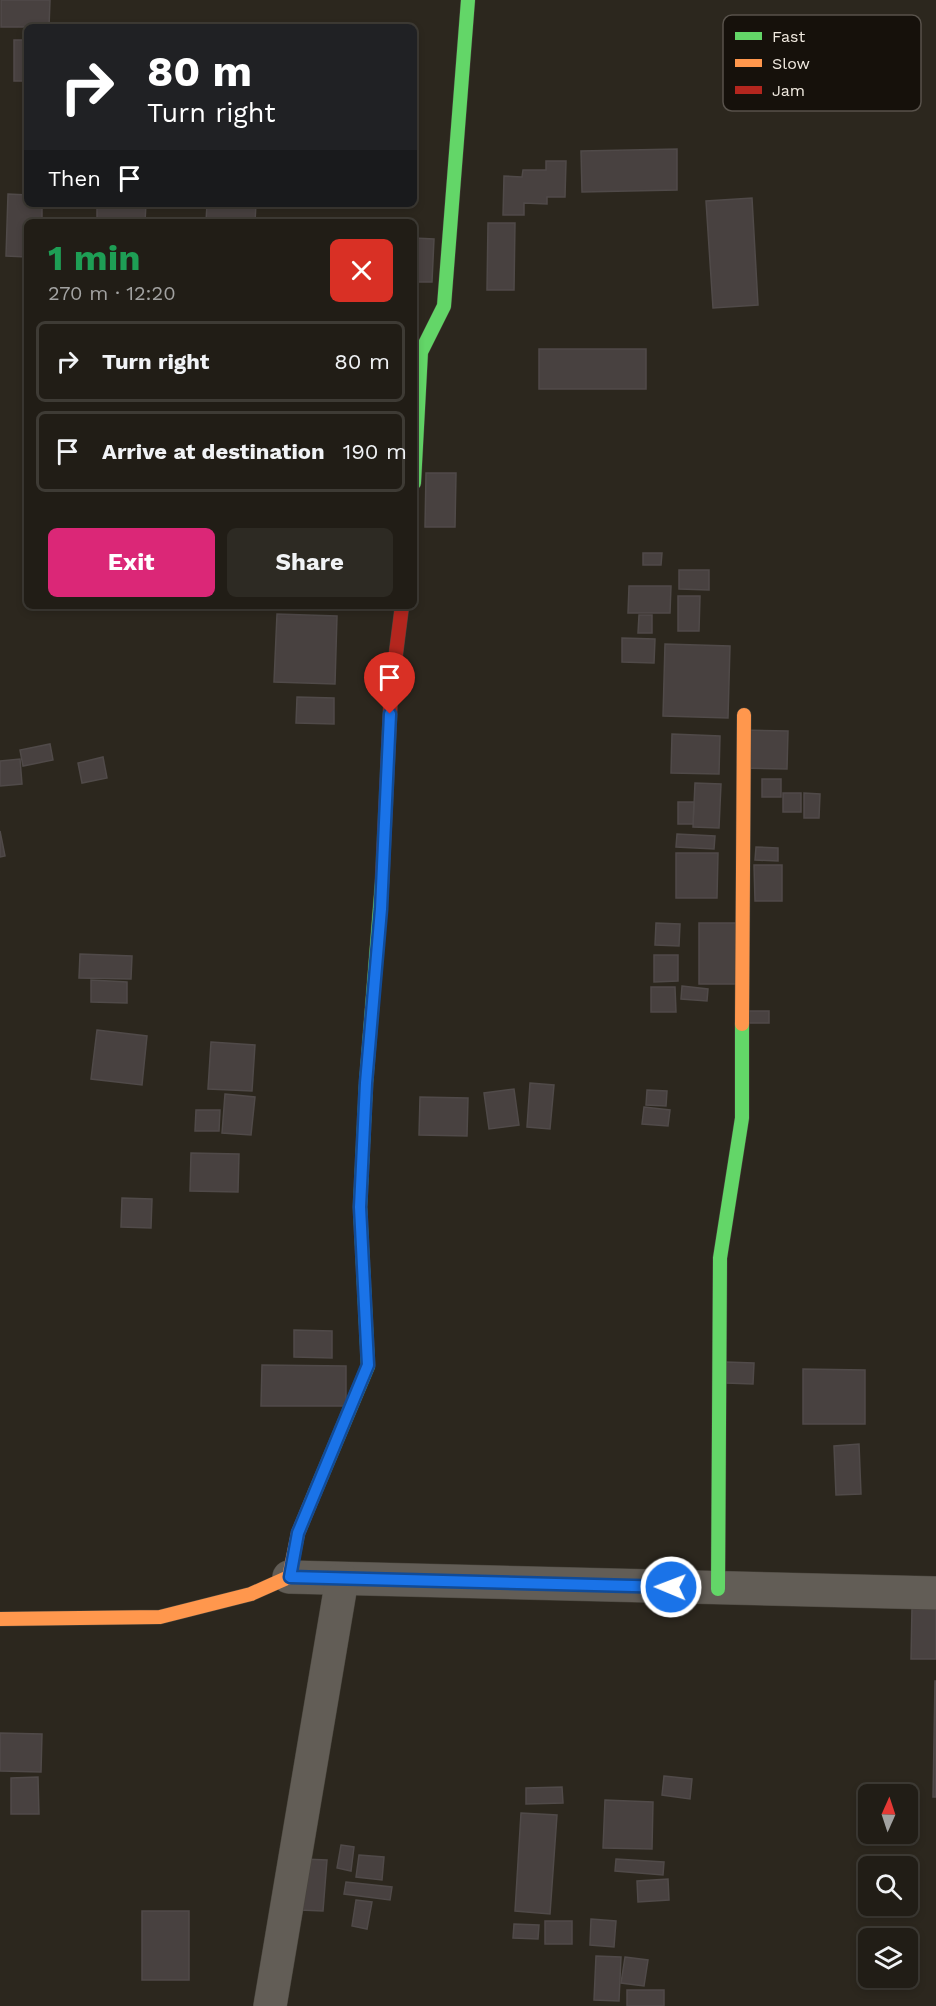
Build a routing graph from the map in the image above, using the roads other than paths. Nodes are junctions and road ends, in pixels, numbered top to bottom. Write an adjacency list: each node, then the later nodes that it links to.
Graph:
1 (468, 0): 2 (street)
2 (417, 427)
3 (402, 609): 5 (street)
4 (744, 715): 7 (street)
5 (290, 1577): 6 (street); 9 (street)
6 (342, 1579): 7 (street); 10 (street)
7 (718, 1589): 8 (street)
8 (936, 1593)
9 (0, 1619)
10 (270, 2006)

